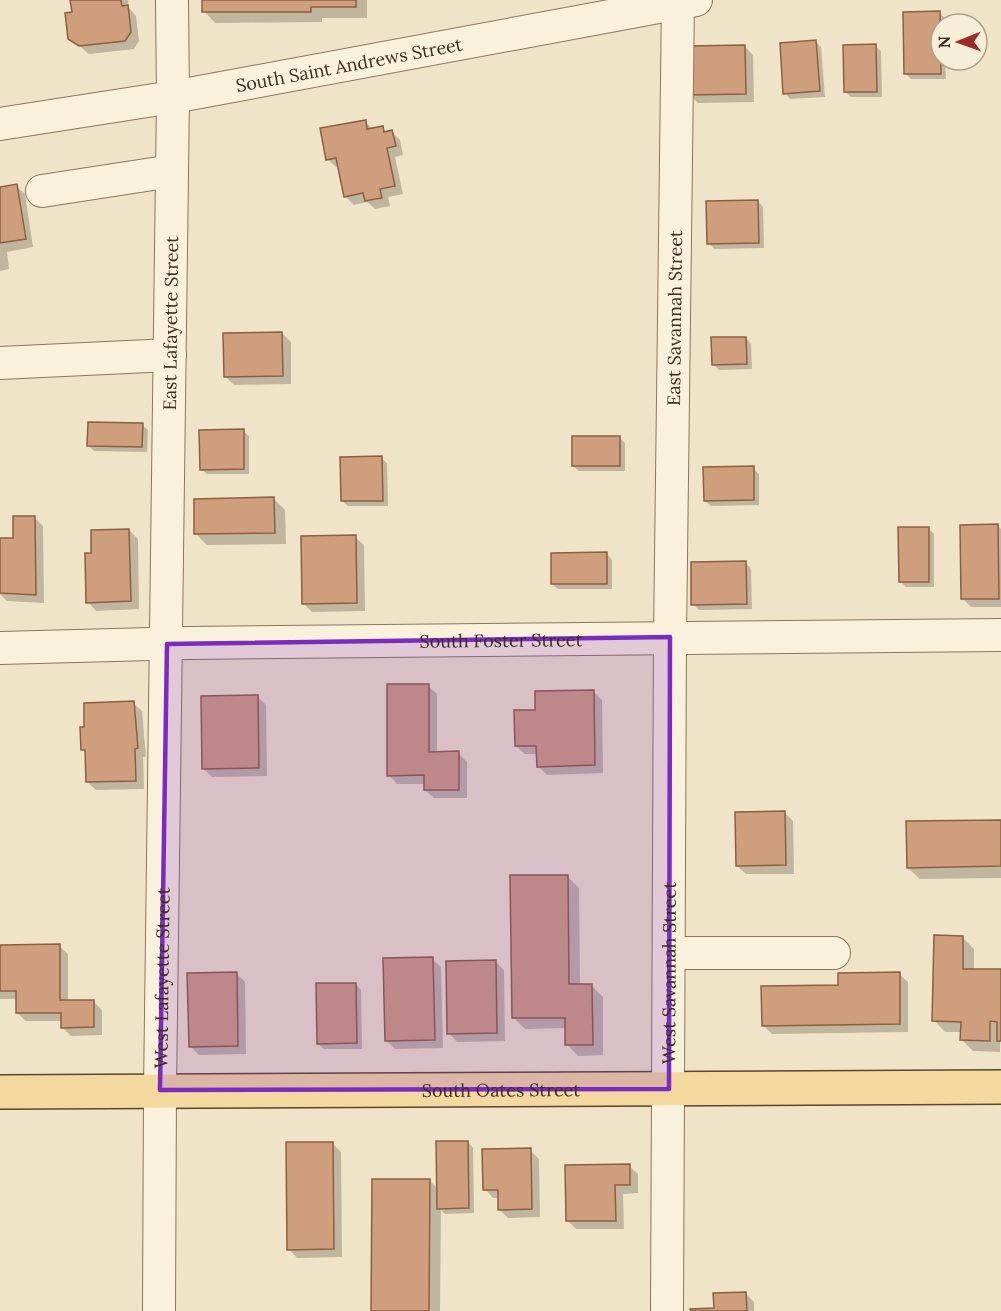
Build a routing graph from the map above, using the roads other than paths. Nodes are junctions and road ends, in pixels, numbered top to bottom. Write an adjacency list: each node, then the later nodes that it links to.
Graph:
1 (172, 0): 3 (street, East Lafayette Street)
2 (684, 1): 3 (street, South Saint Andrews Street); 10 (street, East Savannah Street)
3 (173, 96): 4 (street, South Saint Andrews Street); 5 (street, East Lafayette Street)
4 (0, 124)
5 (172, 171): 6 (street); 7 (street, East Lafayette Street)
6 (42, 191)
7 (170, 355): 8 (street); 11 (street, East Lafayette Street)
8 (0, 363)
9 (1001, 635): 10 (street, South Foster Street)
10 (670, 637): 11 (street, South Foster Street); 13 (street, West Savannah Street)
11 (167, 644): 12 (street, South Foster Street); 17 (street, West Lafayette Street)
12 (0, 648)
13 (669, 953): 14 (street); 16 (street, West Savannah Street)
14 (834, 953)
15 (1001, 1087): 16 (main road, South Oates Street)
16 (669, 1089): 17 (main road, South Oates Street); 20 (street, West Savannah Street)
17 (160, 1090): 18 (main road, South Oates Street); 19 (street, West Lafayette Street)
18 (0, 1092)
19 (159, 1311)
20 (667, 1311)

